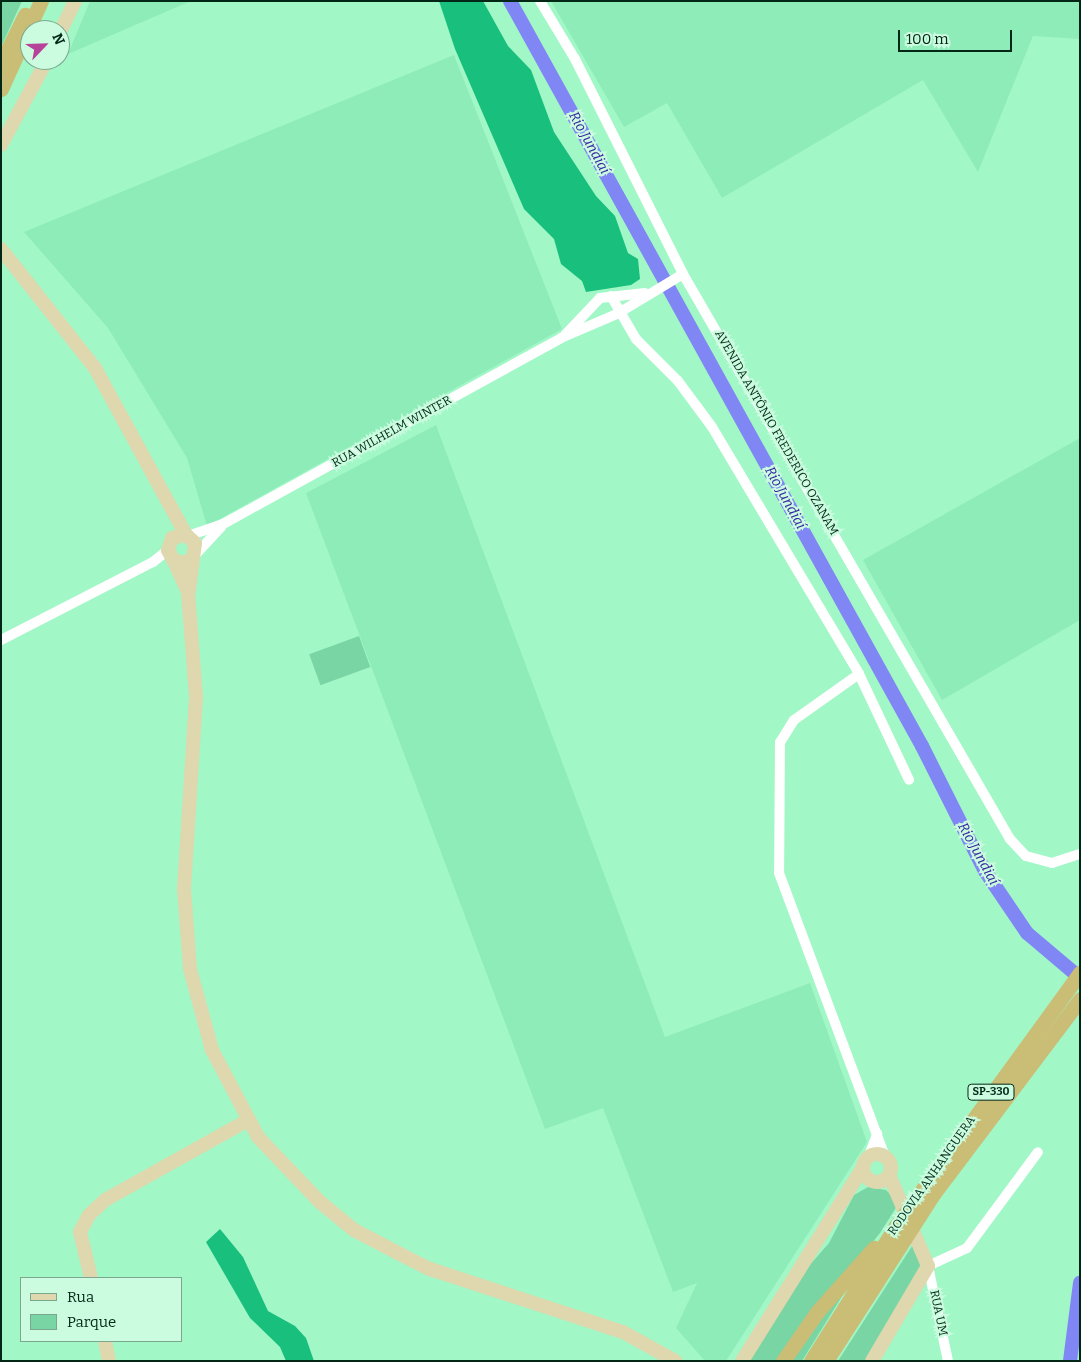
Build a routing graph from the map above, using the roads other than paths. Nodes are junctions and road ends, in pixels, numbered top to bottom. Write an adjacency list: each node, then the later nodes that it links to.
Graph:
1 (32, 1): 6 (highway)
2 (41, 1): 8 (highway)
3 (75, 1): 5 (main road)
4 (540, 1): 11 (street, AVENIDA ANTÔNIO FREDERICO OZANAM)
5 (66, 20)
6 (1, 63)
7 (42, 70): 9 (main road)
8 (1, 90)
9 (1, 145)
10 (1, 249): 18 (main road)
11 (678, 276): 12 (street); 27 (street, AVENIDA ANTÔNIO FREDERICO OZANAM)
12 (647, 292): 13 (street); 15 (street)
13 (611, 296): 14 (street); 15 (street)
14 (593, 304): 16 (street); 17 (street)
15 (618, 314): 16 (street); 25 (street)
16 (602, 321): 17 (street)
17 (561, 338): 19 (street, RUA WILHELM WINTER)
18 (166, 505): 20 (main road); 21 (main road)
19 (223, 524): 20 (street, RUA WILHELM WINTER); 22 (street, RUA WILHELM WINTER)
20 (187, 535): 21 (main road); 22 (main road)
21 (170, 554): 22 (main road); 23 (main road); 24 (street)
22 (194, 556): 23 (main road)
23 (188, 593): 30 (main road)
24 (1, 640)
25 (859, 674): 26 (street); 31 (street)
26 (909, 780)
27 (1080, 854)
28 (1080, 973): 36 (highway, RODOVIA ANHANGUERA / SP-330)
29 (1080, 999): 36 (highway, RODOVIA ANHANGUERA / SP-330)
30 (248, 1120): 40 (main road); 42 (main road)
31 (878, 1134): 33 (street); 34 (street)
32 (1038, 1152): 39 (street)
33 (885, 1157): 34 (main road); 35 (main road)
34 (865, 1162): 35 (main road); 37 (main road)
35 (879, 1179): 37 (main road); 39 (main road)
36 (929, 1189): 38 (highway, RODOVIA ANHANGUERA / SP-330); 48 (highway, RODOVIA ANHANGUERA / SP-330)
37 (843, 1196): 43 (main road)
38 (896, 1226): 46 (highway); 47 (highway, RODOVIA ANHANGUERA / SP-330)
39 (928, 1266): 49 (main road); 50 (street, RUA UM)
40 (90, 1277)
41 (105, 1342): 44 (main road)
42 (657, 1356): 45 (main road)
43 (740, 1359)
44 (109, 1361)
45 (675, 1361)
46 (783, 1361)
47 (811, 1361)
48 (826, 1361)
49 (872, 1361)
50 (948, 1361)

